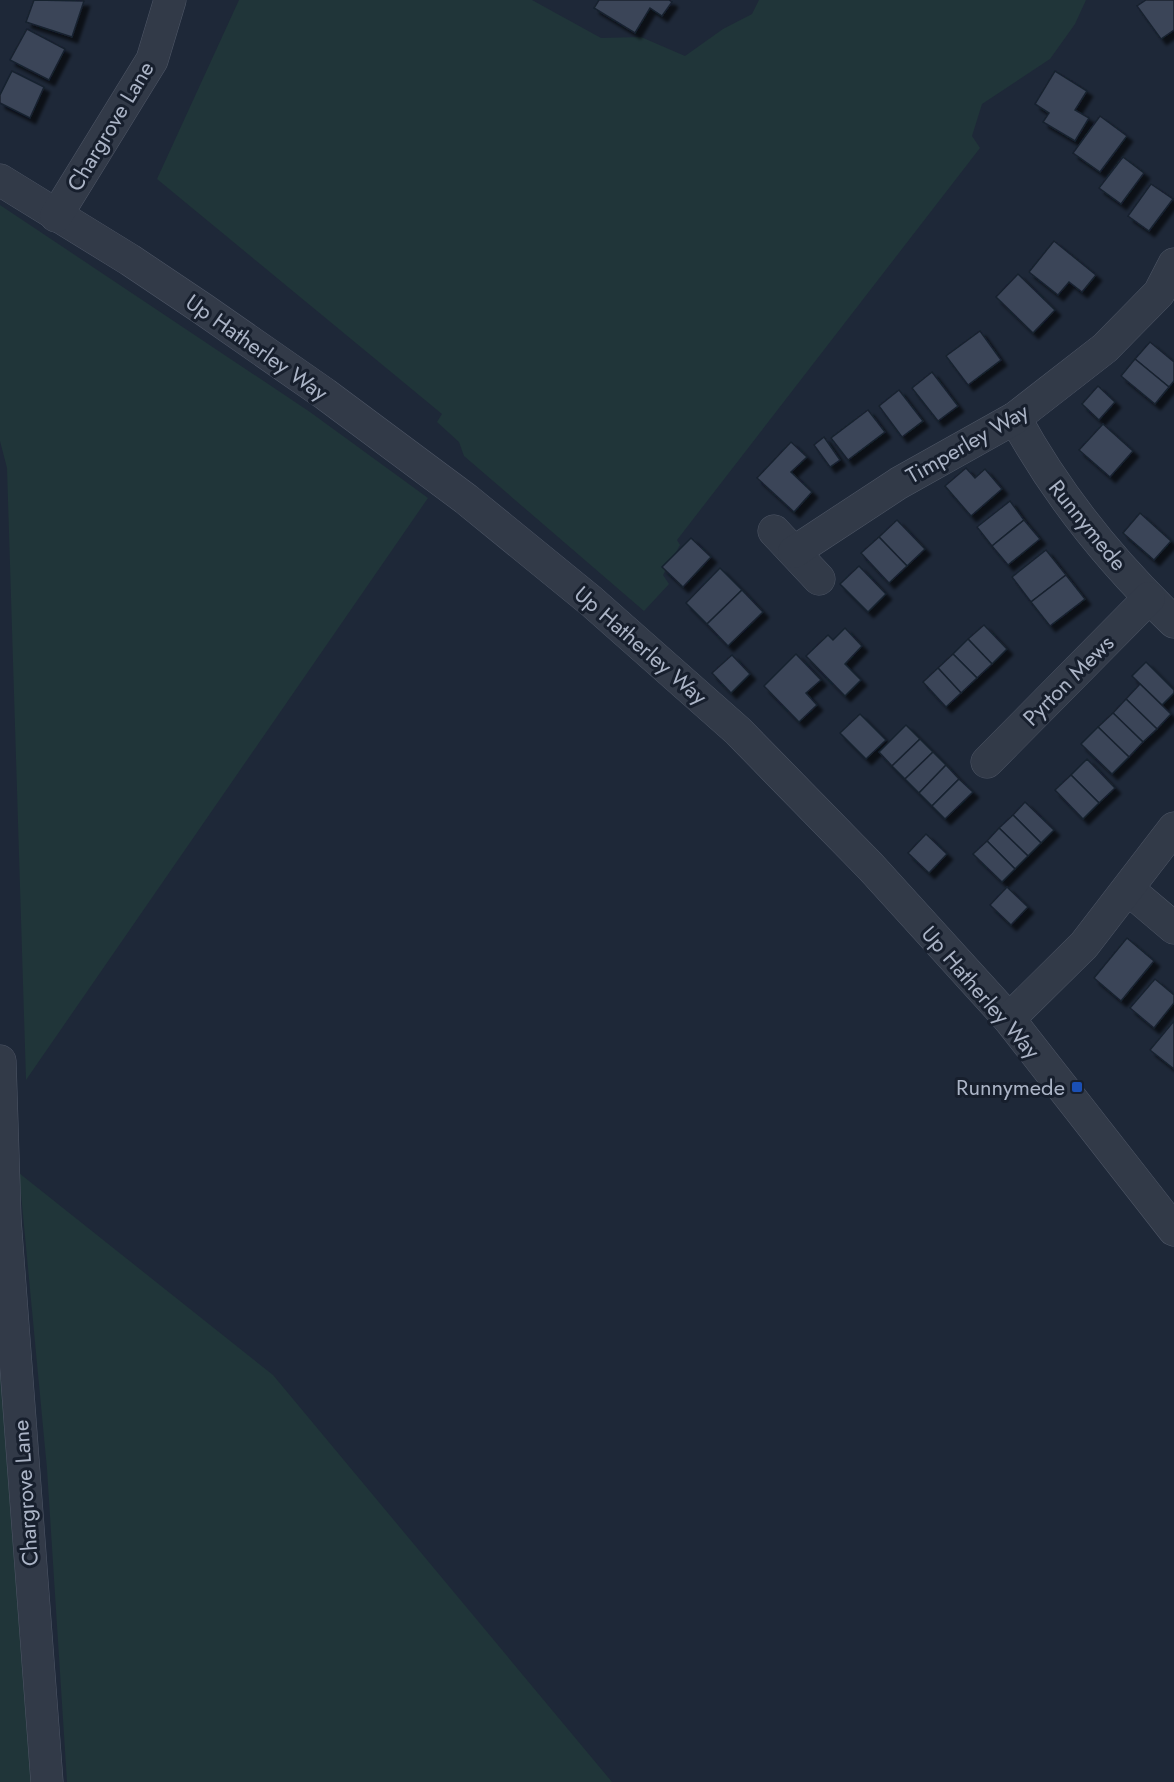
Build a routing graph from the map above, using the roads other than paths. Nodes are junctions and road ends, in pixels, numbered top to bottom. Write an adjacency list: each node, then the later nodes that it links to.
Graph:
1 (164, 1): 3 (street, Chargrove Lane)
2 (0, 180): 3 (street, Up Hatherley Way)
3 (56, 216): 14 (street, Up Hatherley Way)
4 (1174, 264): 5 (street, Timperley Way)
5 (1167, 298): 6 (street, Timperley Way)
6 (1015, 418): 7 (street, Timperley Way); 8 (street, Runnymede)
7 (819, 579)
8 (1149, 598): 9 (street, Runnymede); 10 (street, Pyrton Mews)
9 (1174, 622)
10 (987, 762)
11 (1174, 828): 12 (street)
12 (1128, 889): 13 (street); 14 (street)
13 (1174, 928)
14 (1009, 1019): 17 (street, Up Hatherley Way)
15 (0, 1061): 16 (street, Chargrove Lane)
16 (2, 1222): 18 (street, Chargrove Lane)
17 (1174, 1230)
18 (47, 1782)

